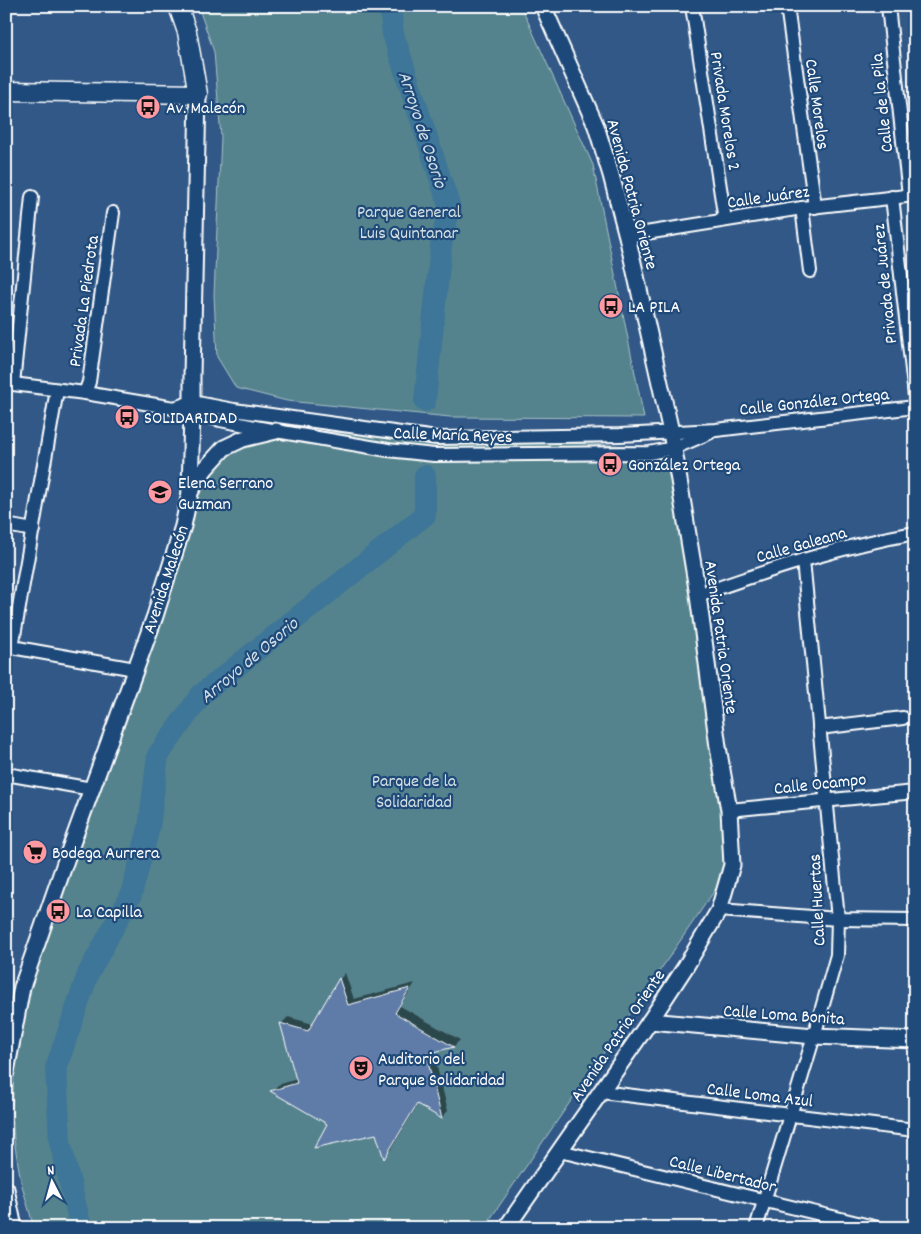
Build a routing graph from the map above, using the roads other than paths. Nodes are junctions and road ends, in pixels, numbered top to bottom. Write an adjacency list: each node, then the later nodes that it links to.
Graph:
1 (178, 6): 8 (main road, Avenida Malecón)
2 (543, 6): 3 (street); 17 (street, Avenida Patria Oriente)
3 (552, 6)
4 (692, 6): 16 (street, Privada Morelos 2)
5 (787, 6): 13 (street, Calle Morelos)
6 (888, 6): 9 (street, Calle de la Pila)
7 (6, 91): 8 (main road)
8 (198, 94): 23 (street, Avenida Malecón)
9 (909, 154): 10 (street, Calle de la Pila)
10 (912, 195): 12 (street, Calle Juárez)
11 (32, 197): 19 (street)
12 (892, 197): 13 (street, Calle Juárez); 22 (street, Privada de Juárez)
13 (815, 207): 14 (street, Calle Juárez)
14 (802, 208): 16 (street, Calle Juárez); 18 (street)
15 (113, 213): 21 (street, Privada La Piedrota)
16 (725, 220): 17 (street, Calle Juárez)
17 (627, 236): 27 (street, Avenida Patria Oriente)
18 (810, 271)
19 (9, 382): 20 (street, Calle María Reyes)
20 (57, 390): 21 (street, Calle María Reyes); 31 (street)
21 (85, 393): 23 (street, Calle María Reyes)
22 (915, 396)
23 (192, 407): 26 (street, Calle María Reyes); 27 (street, Calle María Reyes); 29 (street, Avenida Malecón)
24 (915, 407): 25 (street, Calle González Ortega)
25 (716, 430): 27 (street, Calle González Ortega); 28 (street, Calle González Ortega)
26 (276, 431): 28 (street, Calle María Reyes); 29 (street)
27 (671, 432): 28 (street, Avenida Patria Oriente)
28 (674, 448): 34 (street, Avenida Patria Oriente)
29 (190, 493): 36 (street, Avenida Malecón)
30 (6, 525): 31 (street)
31 (33, 530): 35 (street)
32 (915, 533): 33 (street, Calle Galeana)
33 (803, 560): 34 (street, Calle Galeana); 38 (street, Calle Huertas)
34 (698, 596): 43 (street, Avenida Patria Oriente)
35 (9, 646): 36 (street)
36 (135, 670): 40 (street, Avenida Malecón)
37 (903, 718): 38 (street)
38 (819, 728): 42 (street, Calle Huertas)
39 (6, 774): 40 (street)
40 (92, 789): 50 (street, Avenida Malecón)
41 (915, 792): 42 (street, Calle Ocampo)
42 (827, 800): 43 (street, Calle Ocampo); 45 (street, Calle Huertas)
43 (729, 810): 44 (street, Avenida Patria Oriente)
44 (719, 910): 45 (street); 47 (street, Avenida Patria Oriente)
45 (838, 919): 46 (street); 48 (street, Calle Huertas)
46 (915, 920)
47 (650, 1021): 48 (street, Calle Loma Bonita); 51 (street, Avenida Patria Oriente)
48 (814, 1036): 49 (street, Calle Loma Bonita); 52 (street, Calle Huertas)
49 (915, 1040)
50 (6, 1072)
51 (601, 1092): 52 (street, Calle Loma Azul); 54 (street, Avenida Patria Oriente)
52 (790, 1116): 53 (street, Calle Loma Azul); 56 (street, Calle Huertas)
53 (915, 1130)
54 (560, 1151): 56 (street, Calle Libertador); 58 (street, Avenida Patria Oriente)
55 (6, 1188): 57 (street)
56 (764, 1200): 59 (street, Calle Huertas); 60 (street, Calle Libertador)
57 (14, 1228)
58 (506, 1228)
59 (756, 1228)
60 (878, 1228)

